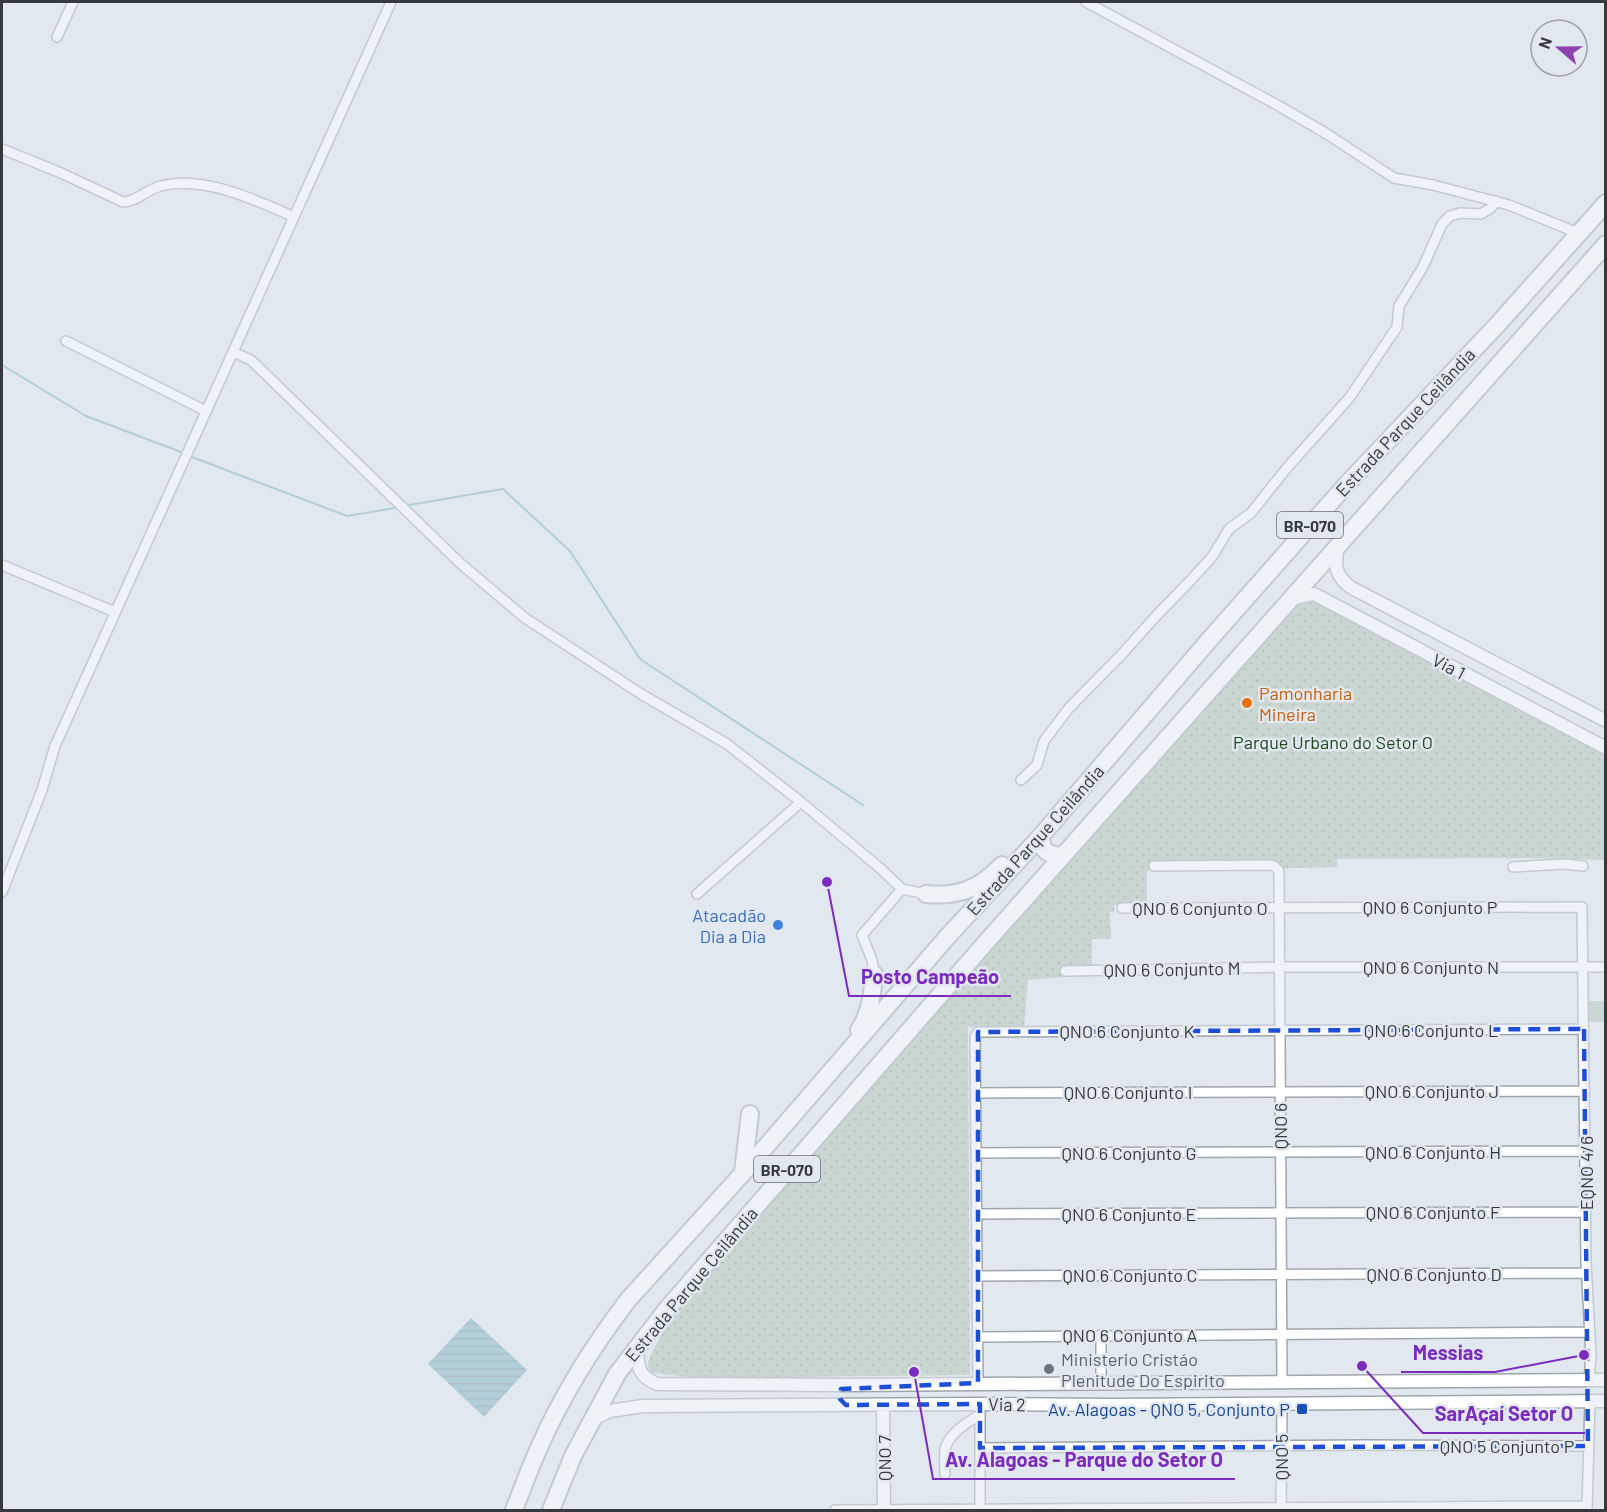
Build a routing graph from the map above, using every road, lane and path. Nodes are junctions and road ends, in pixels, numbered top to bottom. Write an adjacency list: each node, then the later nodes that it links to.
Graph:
1 (73, 2): 4 (street)
2 (391, 2): 8 (street)
3 (1086, 2): 6 (street)
4 (57, 37)
5 (2, 149): 8 (street)
6 (1496, 201): 9 (street); 23 (street)
7 (1605, 203): 9 (highway, Estrada Parque Ceilândia / BR-070)
8 (294, 217): 13 (street)
9 (1578, 233): 11 (highway); 24 (highway, Estrada Parque Ceilândia / BR-070)
10 (1605, 244): 11 (highway, Estrada Parque Ceilândia / BR-070)
11 (1594, 257): 15 (highway, Estrada Parque Ceilândia / BR-070)
12 (66, 341): 14 (street)
13 (233, 352): 14 (street); 25 (street)
14 (206, 411): 18 (street)
15 (1338, 547): 17 (highway, Estrada Parque Ceilândia / BR-070); 19 (main road, Via 1)
16 (2, 565): 18 (street)
17 (1291, 599): 21 (main road, Via 1); 27 (highway, Estrada Parque Ceilândia / BR-070)
18 (115, 612): 32 (street)
19 (1580, 708): 20 (main road, Via 1); 21 (main road)
20 (1605, 721)
21 (1568, 729): 22 (main road, Via 1)
22 (1605, 748)
23 (1021, 780)
24 (1077, 795): 26 (highway, Estrada Parque Ceilândia / BR-070); 34 (highway)
25 (801, 802): 31 (street); 33 (street)
26 (1041, 836): 27 (highway); 45 (highway, Estrada Parque Ceilândia / BR-070)
27 (1063, 856): 64 (highway, Estrada Parque Ceilândia / BR-070)
28 (1154, 866): 37 (street, QNO 6)
29 (1583, 866): 30 (street)
30 (1513, 867)
31 (902, 889): 34 (street); 42 (street)
32 (2, 892)
33 (697, 894)
34 (926, 894)
35 (1582, 907): 37 (street, QNO 6 Conjunto P); 38 (street, EQNO 4/6)
36 (1122, 908): 37 (street, QNO 6 Conjunto O)
37 (1278, 908): 39 (street, QNO 6)
38 (1583, 966): 39 (street, QNO 6 Conjunto N); 40 (street); 43 (street, EQNO 4/6)
39 (1279, 967): 41 (street, QNO 6 Conjunto M); 44 (street, QNO 6)
40 (1605, 967)
41 (1065, 971)
42 (874, 974): 45 (highway)
43 (1584, 1029): 44 (street, QNO 6 Conjunto L); 47 (street, EQNO 4/6)
44 (1279, 1030): 46 (street, QNO 6); 48 (street, QNO 6 Conjunto K)
45 (834, 1065): 53 (highway, Estrada Parque Ceilândia / BR-070)
46 (1280, 1090): 47 (street, QNO 6 Conjunto J); 48 (street, QNO 6 Conjunto I); 51 (street, QNO 6)
47 (1585, 1090): 50 (street, EQNO 4/6)
48 (976, 1093): 52 (street)
49 (750, 1114): 53 (highway)
50 (1585, 1151): 51 (street, QNO 6 Conjunto H); 54 (street, EQNO 4/6)
51 (1280, 1152): 52 (street, QNO 6 Conjunto G); 55 (street, QNO 6)
52 (977, 1154): 56 (street)
53 (743, 1173): 92 (highway, Estrada Parque Ceilândia / BR-070)
54 (1586, 1212): 55 (street, QNO 6 Conjunto F); 57 (street, EQNO 4/6)
55 (1281, 1213): 56 (street, QNO 6 Conjunto E); 58 (street, QNO 6)
56 (977, 1214): 59 (street)
57 (1586, 1273): 58 (street, QNO 6 Conjunto D); 60 (street, EQNO 4/6)
58 (1281, 1274): 59 (street, QNO 6 Conjunto C); 62 (street, QNO 6)
59 (978, 1276): 63 (street)
60 (1589, 1332): 62 (street, QNO 6 Conjunto A); 67 (street, EQNO 4/6)
61 (1101, 1335): 62 (street, QNO 6 Conjunto A); 63 (street, QNO 6 Conjunto A); 71 (street)
62 (1281, 1335): 69 (street, QNO 6)
63 (978, 1337): 70 (street)
64 (638, 1346): 74 (main road, Via 2); 85 (highway, Estrada Parque Ceilândia / BR-070)
65 (1433, 1380): 66 (main road, Via 2); 69 (main road, Via 2); 77 (main road)
66 (1457, 1380): 67 (main road, Via 2); 78 (main road)
67 (1589, 1380): 68 (main road, Via 2)
68 (1605, 1380)
69 (1282, 1381): 73 (main road, Via 2)
70 (978, 1383): 71 (main road, Via 2); 74 (main road, Via 2)
71 (1101, 1383): 72 (main road, Via 2)
72 (1114, 1384): 73 (main road, Via 2); 82 (main road)
73 (1134, 1384): 79 (main road)
74 (845, 1385): 81 (main road)
75 (1590, 1401): 76 (main road, Via 2); 78 (main road, Via 2); 87 (street)
76 (1605, 1401)
77 (1430, 1402): 78 (main road, Via 2); 80 (main road, Via 2)
78 (1455, 1402)
79 (1133, 1404): 80 (main road, Via 2); 82 (main road, Via 2)
80 (1282, 1404): 86 (street, QNO 5)
81 (846, 1405): 83 (main road, Via 2); 85 (main road, Via 2)
82 (1114, 1405): 84 (main road, Via 2)
83 (883, 1406): 84 (main road, Via 2); 95 (main road, QNO 7)
84 (980, 1410): 88 (street); 89 (street)
85 (591, 1419): 93 (highway, Estrada Parque Ceilândia / BR-070)
86 (1282, 1446): 87 (street, QNO 5 Conjunto P); 88 (street, QNO 5 Conjunto P); 91 (street, QNO 5)
87 (1588, 1446): 90 (street)
88 (980, 1448): 96 (street)
89 (945, 1474)
90 (1587, 1508): 91 (street)
91 (1281, 1509): 96 (street)
92 (514, 1510)
93 (551, 1510)
94 (836, 1510): 95 (street)
95 (884, 1510): 96 (street)
96 (980, 1510)

